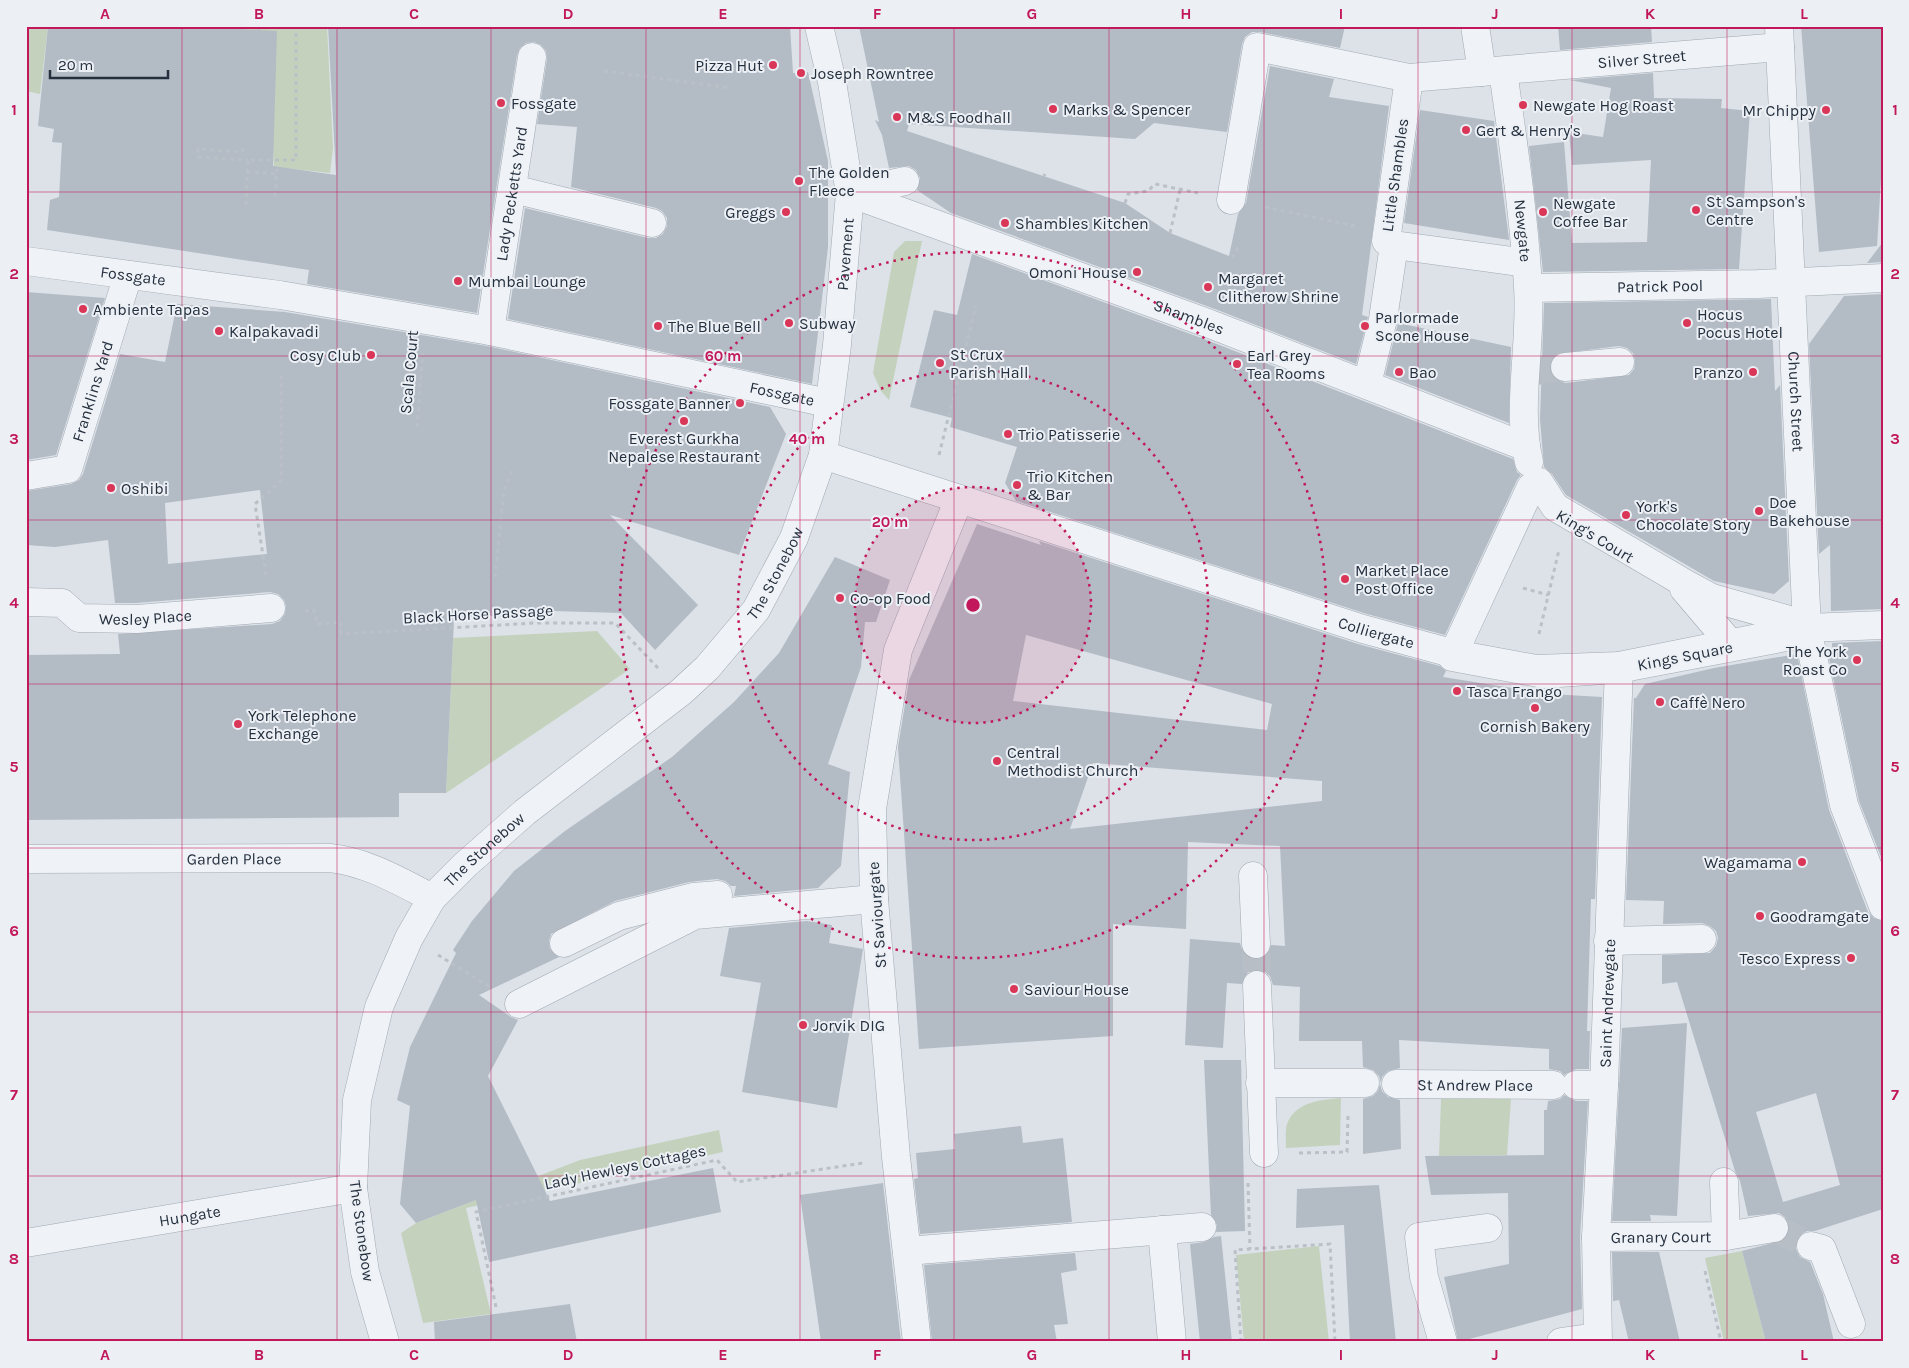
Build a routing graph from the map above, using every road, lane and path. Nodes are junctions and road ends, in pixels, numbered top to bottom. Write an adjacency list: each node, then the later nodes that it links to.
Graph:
1 (296, 26): 11 (path)
2 (819, 26): 16 (street, Pavement)
3 (1475, 26): 7 (street, Newgate)
4 (1780, 36): 7 (street, Silver Street); 29 (street, Church Street)
5 (532, 58): 14 (street, Lady Pecketts Yard)
6 (604, 71): 9 (path)
7 (1493, 72): 8 (street, Silver Street); 27 (street, Newgate)
8 (1409, 78): 18 (street, Silver Street); 22 (street, Little Shambles)
9 (731, 88)
10 (243, 148): 11 (path)
11 (248, 160): 12 (path)
12 (247, 172): 17 (path); 19 (path)
13 (905, 180): 16 (street)
14 (512, 189): 20 (street); 32 (street, Lady Pecketts Yard)
15 (1180, 190): 21 (path)
16 (850, 193): 37 (street, Shambles); 38 (street, Pavement)
17 (275, 196)
18 (1231, 200)
19 (246, 205)
20 (652, 223)
21 (1170, 233)
22 (1394, 245): 27 (street, Patrick Pool); 37 (street, Little Shambles)
23 (1238, 246): 24 (path)
24 (1232, 258)
25 (26, 261): 26 (street, Fossgate)
26 (128, 274): 31 (street, Fossgate); 43 (street, Franklins Yard)
27 (1527, 276): 29 (street, Patrick Pool); 36 (street, Newgate)
28 (1883, 278): 29 (street, Patrick Pool)
29 (1792, 282): 54 (street, Church Street)
30 (976, 306): 45 (path)
31 (426, 320): 32 (street, Fossgate); 39 (path, Scala Court)
32 (490, 331): 38 (street, Fossgate)
33 (1620, 362): 34 (street)
34 (1565, 367)
35 (282, 372): 52 (path)
36 (1529, 378): 40 (street, King's Court)
37 (1367, 384): 40 (street, Shambles)
38 (828, 403): 41 (street, Pavement)
39 (417, 427)
40 (1526, 446): 44 (street, King's Court)
41 (822, 455): 45 (street, Colliergate); 59 (street, The Stonebow)
42 (512, 471): 48 (path)
43 (26, 476)
44 (1535, 485): 47 (street, King's Court); 54 (street); 56 (street)
45 (930, 490): 46 (street, Colliergate)
46 (959, 500): 56 (street, Colliergate); 62 (street, St Saviourgate)
47 (1566, 520): 50 (path); 55 (street, King's Court)
48 (494, 577)
49 (1540, 593): 50 (path)
50 (1548, 595): 57 (path)
51 (26, 602): 52 (street, Wesley Place)
52 (271, 608): 59 (path, Black Horse Passage)
53 (1883, 625): 54 (street)
54 (1804, 628): 55 (street, Colliergate); 58 (street, Kings Square); 64 (street)
55 (1730, 643): 58 (street, Colliergate)
56 (1454, 654): 57 (street, Colliergate); 58 (street, Kings Square)
57 (1530, 668): 58 (street, Colliergate)
58 (1618, 668): 67 (street, Saint Andrewgate)
59 (681, 692): 63 (street, The Stonebow)
60 (26, 859): 63 (street, Garden Place)
61 (1253, 876): 69 (street)
62 (874, 891): 68 (street); 71 (street); 77 (street, St Saviourgate)
63 (432, 898): 65 (street, The Stonebow)
64 (1883, 906)
65 (409, 938): 71 (path); 79 (street, The Stonebow)
66 (1702, 939): 67 (street)
67 (1608, 941): 75 (street, Saint Andrewgate)
68 (564, 942)
69 (1256, 944)
70 (1257, 985): 72 (street)
71 (520, 1004)
72 (1260, 1083): 73 (street); 76 (street)
73 (1358, 1083): 76 (path)
74 (1396, 1084): 75 (street, St Andrew Place)
75 (1604, 1084): 86 (street, Saint Andrewgate)
76 (1264, 1153): 89 (path)
77 (896, 1157): 90 (street, St Saviourgate); 91 (path, Lady Hewleys Cottages)
78 (1724, 1182): 85 (street, Granary Court)
79 (353, 1188): 87 (street, Hungate); 94 (street, The Stonebow)
80 (1202, 1227): 83 (street)
81 (1488, 1228): 99 (street)
82 (1774, 1228): 85 (street, Granary Court)
83 (1162, 1230): 90 (street); 96 (street)
84 (1697, 1236): 85 (street, Granary Court); 86 (street, Granary Court); 101 (path)
85 (1726, 1236)
86 (1596, 1237): 93 (street, Saint Andrewgate)
87 (26, 1242)
88 (1812, 1246): 92 (street)
89 (1250, 1249): 97 (path); 98 (path)
90 (907, 1251): 95 (street, St Saviourgate)
91 (496, 1307)
92 (1851, 1324)
93 (1597, 1339): 100 (street)
94 (385, 1342)
95 (917, 1342)
96 (1172, 1342)
97 (1241, 1342)
98 (1335, 1342)
99 (1443, 1342)
100 (1561, 1342)
101 (1721, 1342)

